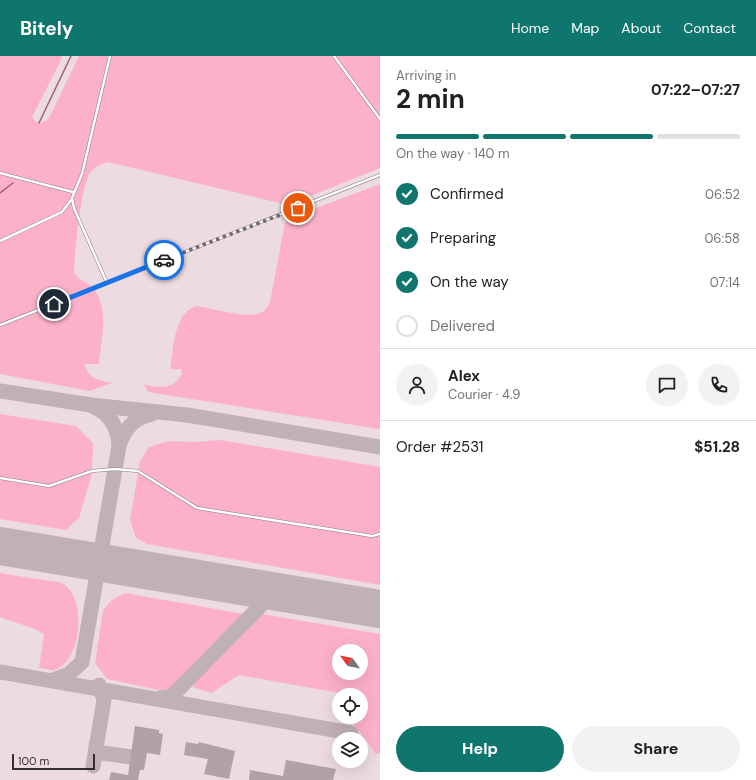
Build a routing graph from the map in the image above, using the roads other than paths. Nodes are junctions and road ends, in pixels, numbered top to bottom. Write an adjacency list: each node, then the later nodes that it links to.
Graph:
1 (110, 56): 6 (lane)
2 (334, 56): 3 (lane)
3 (380, 119)
4 (0, 173): 6 (lane)
5 (380, 175): 9 (lane)
6 (73, 192): 7 (lane)
7 (72, 198): 8 (lane); 9 (lane)
8 (0, 240)
9 (107, 283): 10 (lane)
10 (0, 325)
11 (0, 478): 12 (lane)
12 (380, 534)

